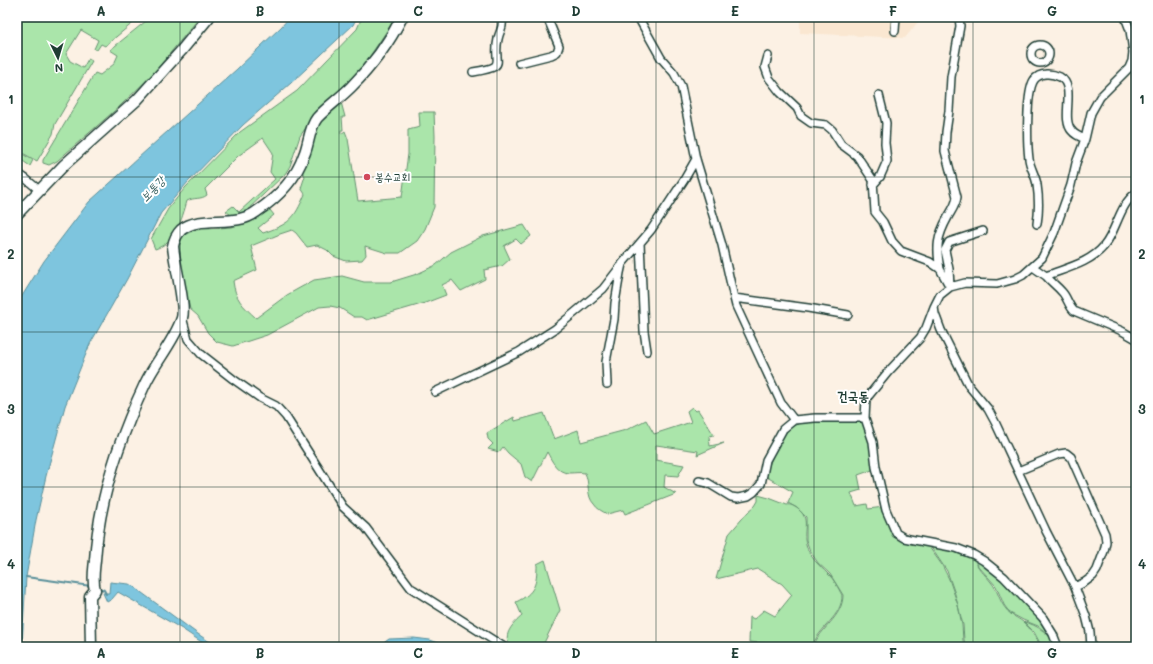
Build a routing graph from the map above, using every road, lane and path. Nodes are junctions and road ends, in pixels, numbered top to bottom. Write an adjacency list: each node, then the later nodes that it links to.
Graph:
1 (209, 17): 20 (street)
2 (402, 17): 34 (street)
3 (502, 17): 13 (street)
4 (547, 17): 11 (street)
5 (638, 17): 17 (street)
6 (896, 17): 9 (street)
7 (959, 17): 28 (street)
8 (1125, 17): 16 (street)
9 (895, 31)
10 (768, 56): 19 (street)
11 (519, 63)
12 (1043, 63): 14 (street)
13 (473, 72)
14 (1045, 74): 16 (street); 23 (street)
15 (879, 95): 19 (street)
16 (1085, 139): 27 (street)
17 (696, 159): 25 (street); 31 (street)
18 (17, 173): 20 (street)
19 (873, 185): 28 (street)
20 (39, 190): 22 (street)
21 (1136, 193): 29 (street)
22 (17, 214)
23 (1037, 224)
24 (983, 231): 30 (street)
25 (640, 243): 26 (street); 36 (street)
26 (622, 264): 37 (street); 38 (street)
27 (1033, 267): 29 (street); 30 (street)
28 (940, 269): 30 (street)
29 (1046, 276): 35 (street)
30 (950, 287): 32 (street)
31 (734, 298): 33 (street); 40 (street)
32 (934, 307): 39 (street); 41 (street)
33 (848, 315)
34 (182, 317): 44 (street); 45 (street)
35 (1136, 340)
36 (647, 351)
37 (607, 384)
38 (435, 392)
39 (866, 418): 40 (street); 46 (street)
40 (794, 420): 42 (street)
41 (1018, 471): 43 (street); 43 (street)
42 (699, 481)
43 (1075, 587): 47 (street)
44 (91, 647)
45 (504, 647)
46 (1058, 647)
47 (1091, 647)

